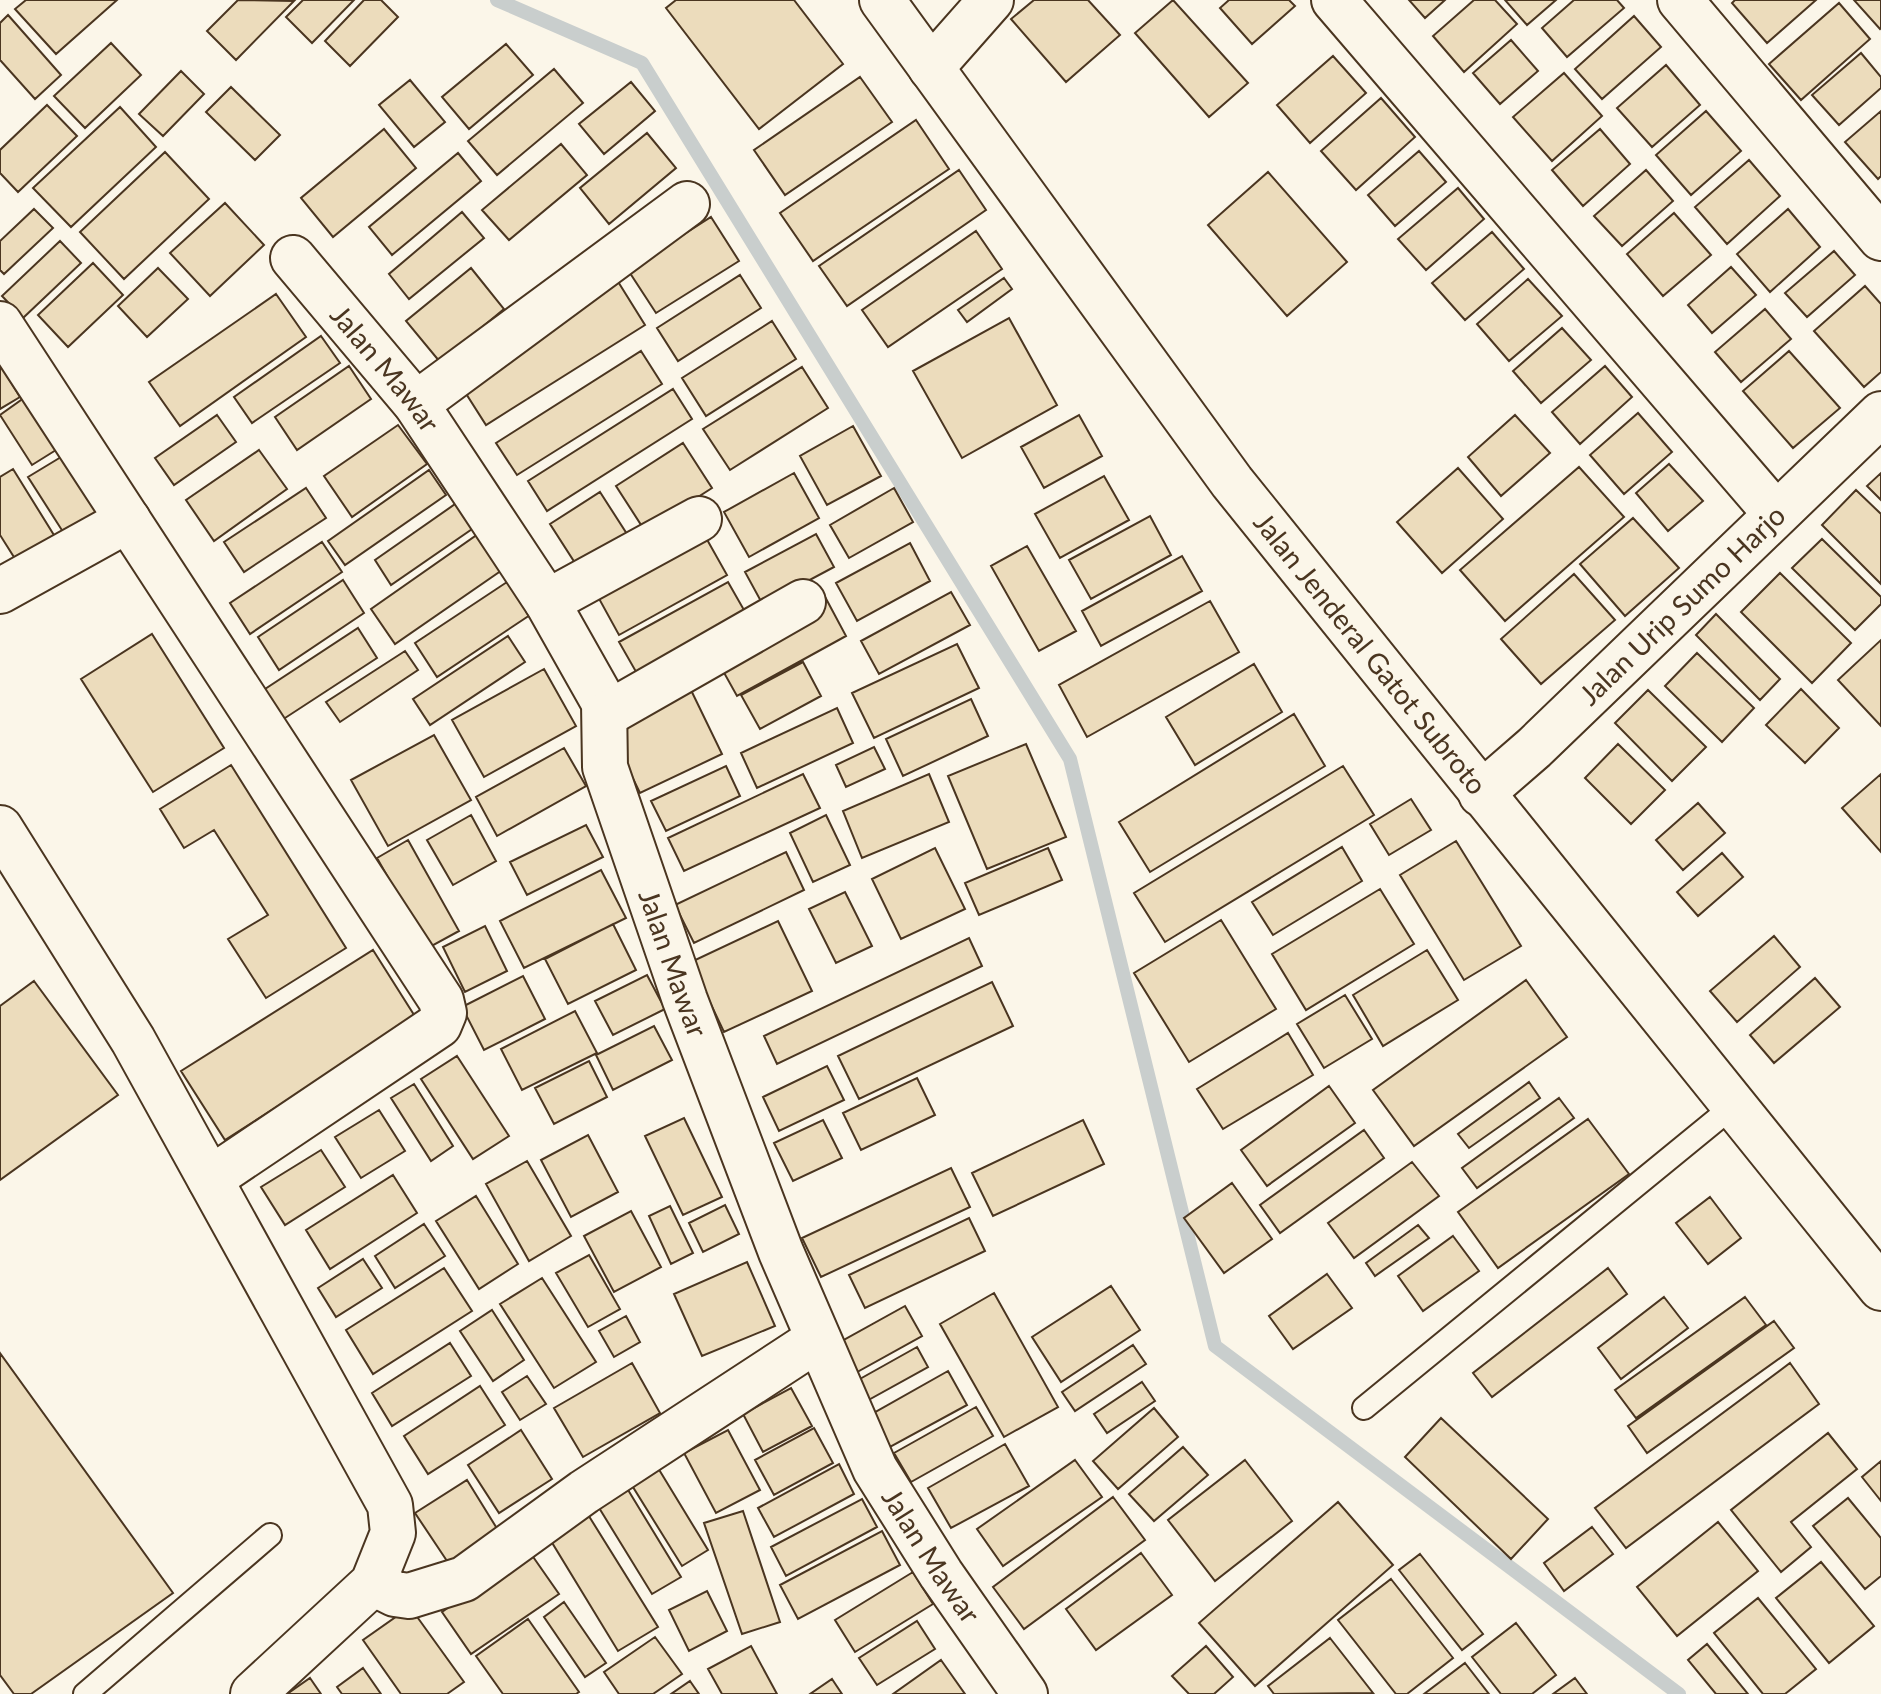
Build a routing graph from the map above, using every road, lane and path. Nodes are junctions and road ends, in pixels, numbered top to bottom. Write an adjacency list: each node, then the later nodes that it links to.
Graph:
1 (882, 0): 5 (main road, Jalan Jenderal Gatot Subroto)
2 (991, 0): 5 (main road)
3 (1334, 0): 12 (main road)
4 (1680, 0): 7 (main road)
5 (931, 68): 19 (main road, Jalan Jenderal Gatot Subroto)
6 (687, 204): 10 (main road)
7 (1881, 238)
8 (293, 258): 10 (main road, Jalan Mawar)
9 (0, 324): 14 (main road)
10 (416, 404): 16 (main road, Jalan Mawar)
11 (1881, 414): 12 (main road, Jalan Urip Sumo Harjo)
12 (1776, 514): 19 (main road, Jalan Urip Sumo Harjo)
13 (699, 519): 16 (main road)
14 (128, 520): 15 (main road); 22 (main road)
15 (0, 591)
16 (547, 602): 18 (main road, Jalan Mawar)
17 (803, 602): 18 (main road)
18 (605, 715): 24 (main road, Jalan Mawar)
19 (1481, 794): 21 (main road, Jalan Jenderal Gatot Subroto)
20 (0, 828): 22 (main road)
21 (1732, 1107): 23 (main road, Jalan Jenderal Gatot Subroto); 25 (lane)
22 (210, 1179): 27 (main road)
23 (1881, 1288)
24 (818, 1339): 27 (main road); 30 (main road, Jalan Mawar)
25 (1364, 1408)
26 (270, 1535): 28 (lane)
27 (373, 1583): 29 (main road)
28 (85, 1694)
29 (253, 1694)
30 (1025, 1694)

